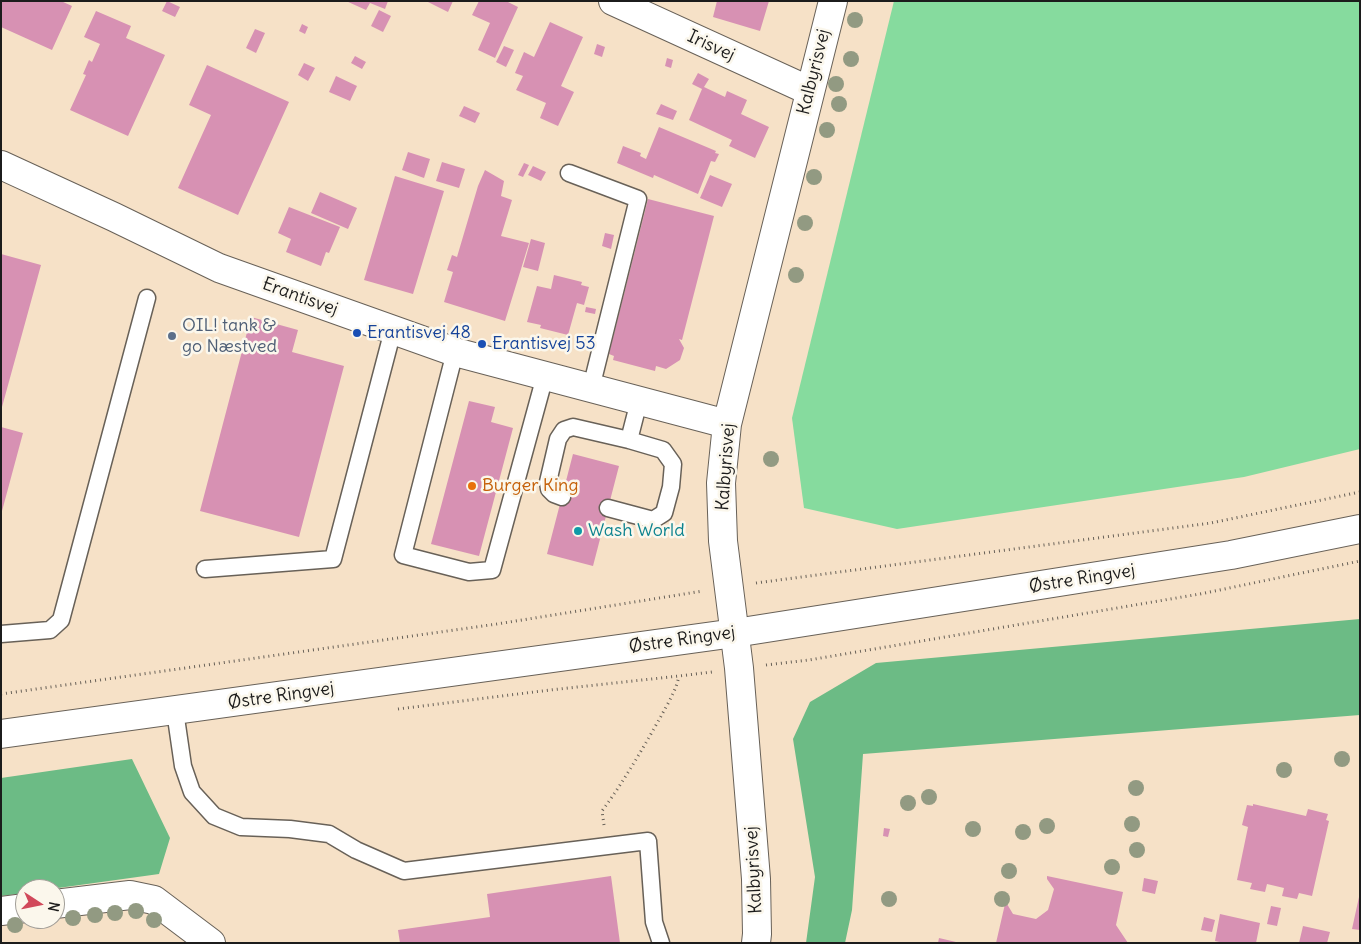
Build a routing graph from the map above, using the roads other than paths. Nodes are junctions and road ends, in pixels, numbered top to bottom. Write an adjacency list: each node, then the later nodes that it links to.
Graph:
1 (613, 1): 3 (street, Irisvej)
2 (832, 1): 3 (street, Kalbyrisvej)
3 (810, 91): 12 (street, Kalbyrisvej)
4 (1, 165): 7 (street, Erantisvej)
5 (569, 173): 10 (lane)
6 (147, 298): 19 (lane)
7 (393, 330): 8 (street, Erantisvej); 17 (lane)
8 (455, 352): 9 (street, Erantisvej); 9 (lane)
9 (545, 376): 10 (street, Erantisvej)
10 (591, 388): 11 (street, Erantisvej)
11 (639, 401): 12 (street, Erantisvej); 13 (lane)
12 (727, 424): 18 (street, Kalbyrisvej)
13 (629, 440): 14 (lane); 15 (lane)
14 (562, 497)
15 (608, 508)
16 (1360, 529): 18 (street, Østre Ringvej)
17 (204, 569)
18 (735, 632): 20 (street, Østre Ringvej); 27 (street, Kalbyrisvej)
19 (1, 634)
20 (175, 710): 21 (street, Østre Ringvej); 26 (lane)
21 (1, 734)
22 (65, 903): 25 (street)
23 (15, 909): 24 (street)
24 (1, 911)
25 (211, 943)
26 (661, 943)
27 (756, 943)

